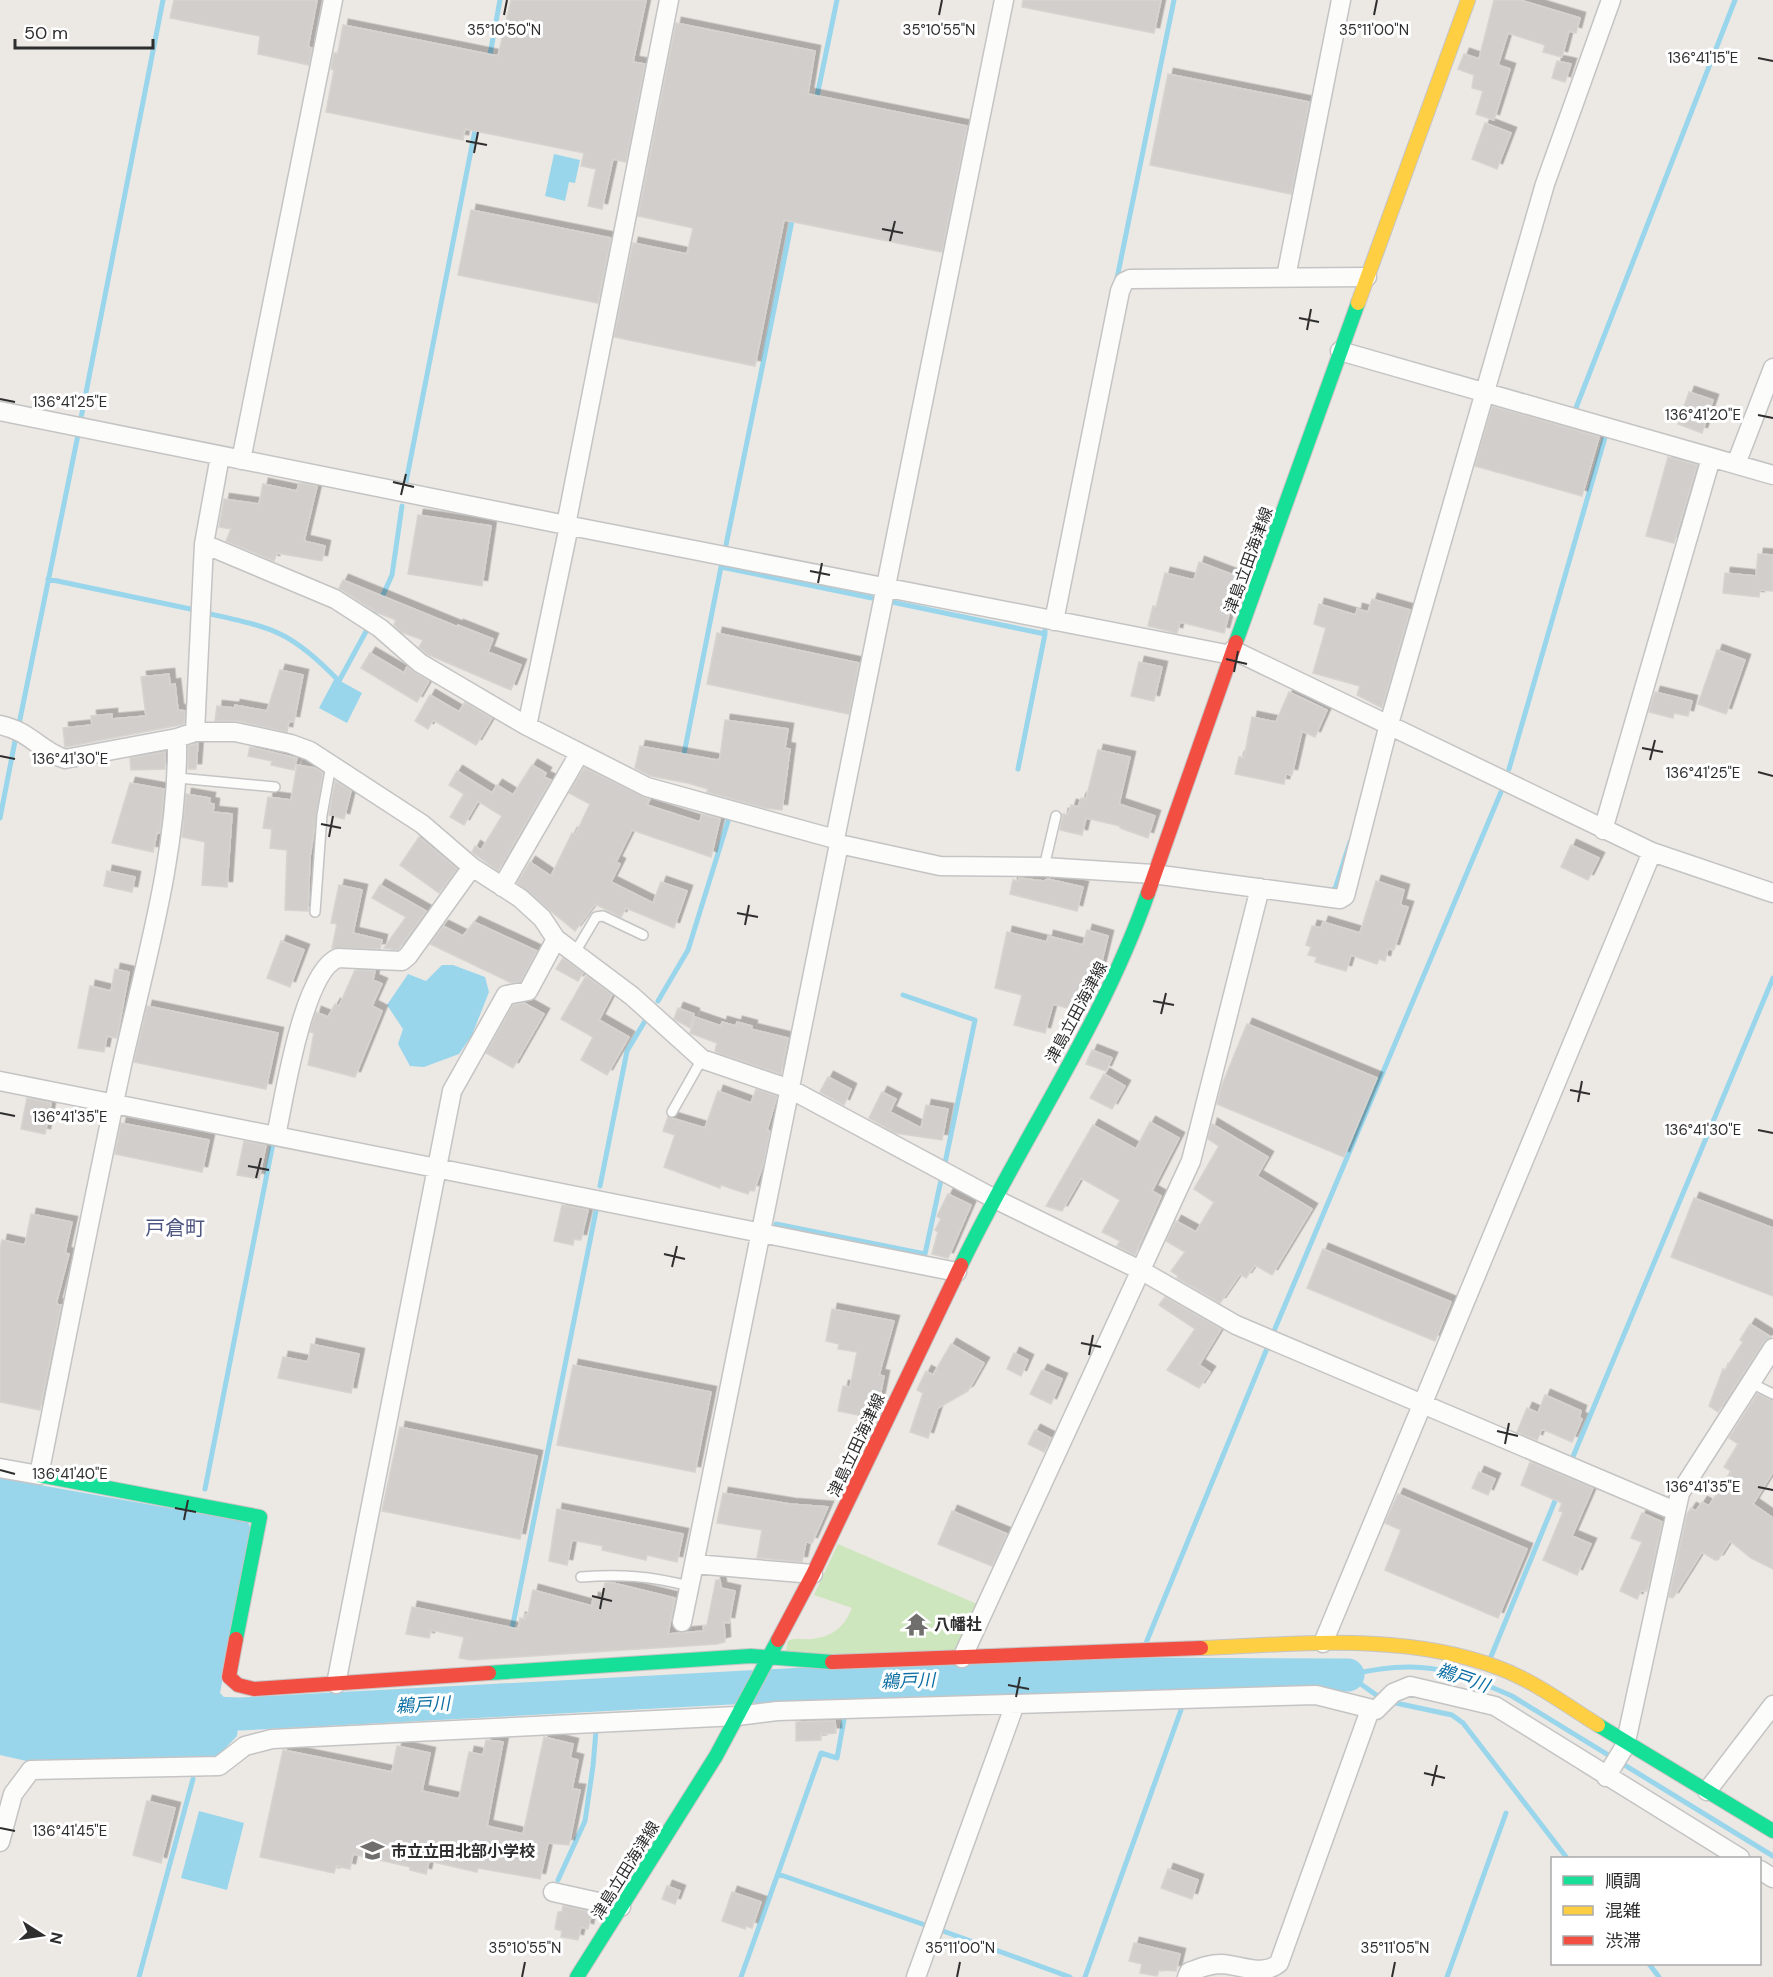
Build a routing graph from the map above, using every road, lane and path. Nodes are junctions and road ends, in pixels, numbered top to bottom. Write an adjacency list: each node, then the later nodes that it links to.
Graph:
1 (333, 0): 15 (street)
2 (669, 0): 18 (street)
3 (1004, 0): 20 (street)
4 (1341, 0): 7 (street)
5 (1468, 0): 8 (main road, 津島立田海津線)
6 (1611, 0): 11 (street)
7 (1286, 277): 8 (street); 21 (street)
8 (1367, 277): 9 (main road, 津島立田海津線)
9 (1340, 351): 11 (street); 22 (main road, 津島立田海津線)
10 (1773, 368): 16 (street)
11 (1486, 392): 14 (street); 23 (street)
12 (0, 411): 13 (street)
13 (220, 456): 15 (street); 19 (street)
14 (1711, 458): 16 (street); 33 (street)
15 (241, 460): 18 (street)
16 (1736, 464): 17 (street)
17 (1773, 475)
18 (567, 526): 20 (street); 25 (street)
19 (204, 544): 25 (street); 26 (street)
20 (886, 589): 21 (street); 34 (street)
21 (1054, 621): 22 (street)
22 (1232, 652): 23 (street); 38 (main road, 津島立田海津線)
23 (1389, 724): 33 (street); 40 (street)
24 (0, 725): 27 (street)
25 (527, 726): 28 (street)
26 (195, 732): 27 (street); 29 (street)
27 (177, 738): 30 (street)
28 (579, 754): 34 (street); 39 (street)
29 (331, 765): 36 (street); 42 (lane)
30 (178, 778): 31 (lane); 49 (street)
31 (275, 787)
32 (1056, 816): 37 (lane)
33 (1603, 830): 35 (street)
34 (837, 842): 37 (street); 48 (street)
35 (1652, 852): 41 (street); 60 (street)
36 (472, 867): 39 (street); 51 (street)
37 (1044, 867): 38 (street)
38 (1154, 874): 40 (street); 53 (main road, 津島立田海津線)
39 (502, 886): 44 (street)
40 (1260, 888): 55 (street)
41 (1773, 893)
42 (315, 912)
43 (643, 935): 45 (lane)
44 (556, 939): 45 (street); 52 (street)
45 (574, 954): 46 (street)
46 (702, 1059): 48 (street); 50 (lane)
47 (0, 1080): 49 (street)
48 (790, 1089): 53 (street); 54 (street)
49 (114, 1104): 51 (street); 62 (street)
50 (672, 1112)
51 (276, 1136): 52 (street)
52 (438, 1168): 54 (street); 72 (street)
53 (993, 1198): 55 (street); 56 (main road, 津島立田海津線)
54 (761, 1232): 56 (street); 64 (street)
55 (1142, 1271): 60 (street); 70 (street)
56 (957, 1272): 65 (main road, 津島立田海津線)
57 (1773, 1348): 58 (street)
58 (1751, 1383): 59 (lane); 63 (street)
59 (1773, 1394)
60 (1423, 1403): 63 (street); 69 (street)
61 (0, 1468): 62 (street)
62 (39, 1475): 72 (main road)
63 (1675, 1511): 77 (street)
64 (694, 1564): 65 (street); 67 (street)
65 (813, 1574): 71 (main road, 津島立田海津線)
66 (581, 1576): 67 (lane)
67 (689, 1586): 68 (street)
68 (682, 1622)
69 (1323, 1643): 70 (main road); 77 (main road)
70 (962, 1658): 71 (main road)
71 (767, 1660): 72 (main road); 76 (main road, 津島立田海津線)
72 (336, 1684)
73 (1015, 1704): 75 (street); 76 (street); 87 (street)
74 (1773, 1705): 79 (street)
75 (1376, 1709): 78 (street); 88 (street)
76 (737, 1716): 80 (street); 85 (main road, 津島立田海津線)
77 (1625, 1744): 78 (street); 79 (main road)
78 (1606, 1777): 83 (street)
79 (1707, 1791): 81 (main road)
80 (6, 1794): 82 (street)
81 (1773, 1832)
82 (0, 1842)
83 (1738, 1857)
84 (553, 1892): 85 (street)
85 (621, 1907): 86 (main road, 津島立田海津線)
86 (578, 1977)
87 (916, 1977)
88 (1187, 1977)

